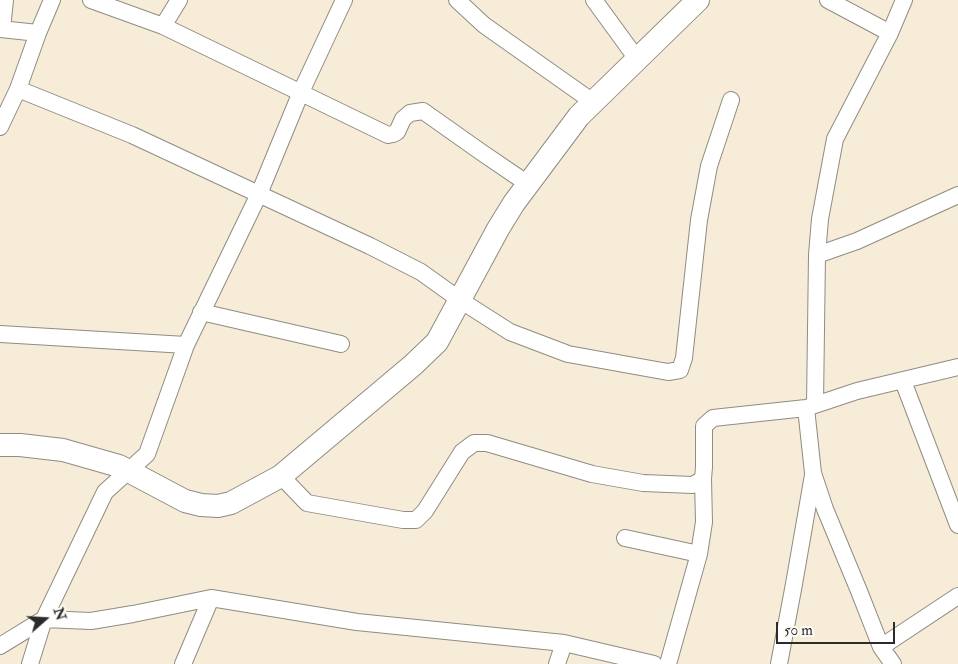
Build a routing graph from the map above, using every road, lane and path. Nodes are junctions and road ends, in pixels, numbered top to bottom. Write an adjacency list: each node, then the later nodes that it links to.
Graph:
1 (5, 0): 12 (street)
2 (52, 0): 14 (street)
3 (91, 0): 11 (street)
4 (179, 0): 11 (street)
5 (344, 0): 17 (street)
6 (457, 0): 19 (street)
7 (594, 0): 15 (street)
8 (698, 0): 15 (street)
9 (828, 0): 13 (street)
10 (904, 0): 13 (street)
11 (163, 26): 17 (street)
12 (1, 29): 14 (street)
13 (890, 33): 24 (street)
14 (38, 34): 16 (street)
15 (637, 59): 19 (street)
16 (18, 89): 20 (street); 22 (street)
17 (301, 92): 21 (street); 22 (street)
18 (732, 100): 25 (street)
19 (593, 102): 21 (street)
20 (0, 127)
21 (528, 184): 25 (street)
22 (259, 194): 25 (street); 26 (street)
23 (958, 195): 24 (street)
24 (817, 255): 32 (street)
25 (460, 300): 36 (street)
26 (201, 312): 28 (street); 29 (street)
27 (0, 334): 29 (street)
28 (340, 344)
29 (186, 345): 34 (street)
30 (958, 367): 31 (street)
31 (902, 381): 32 (street); 38 (street)
32 (811, 406): 35 (street); 37 (street)
33 (1, 447): 34 (street)
34 (128, 471): 36 (street); 43 (street)
35 (813, 473): 46 (street); 52 (street)
36 (281, 476): 37 (street)
37 (703, 479): 40 (street)
38 (958, 525)
39 (625, 538): 40 (street)
40 (699, 554): 51 (street)
41 (958, 596): 46 (street)
42 (211, 598): 43 (street); 44 (street); 48 (street)
43 (44, 619): 45 (street); 47 (street)
44 (564, 643): 49 (street); 50 (street)
45 (0, 646)
46 (881, 647): 53 (street)
47 (30, 664)
48 (183, 664)
49 (558, 664)
50 (654, 664)
51 (668, 664)
52 (778, 664)
53 (893, 664)

